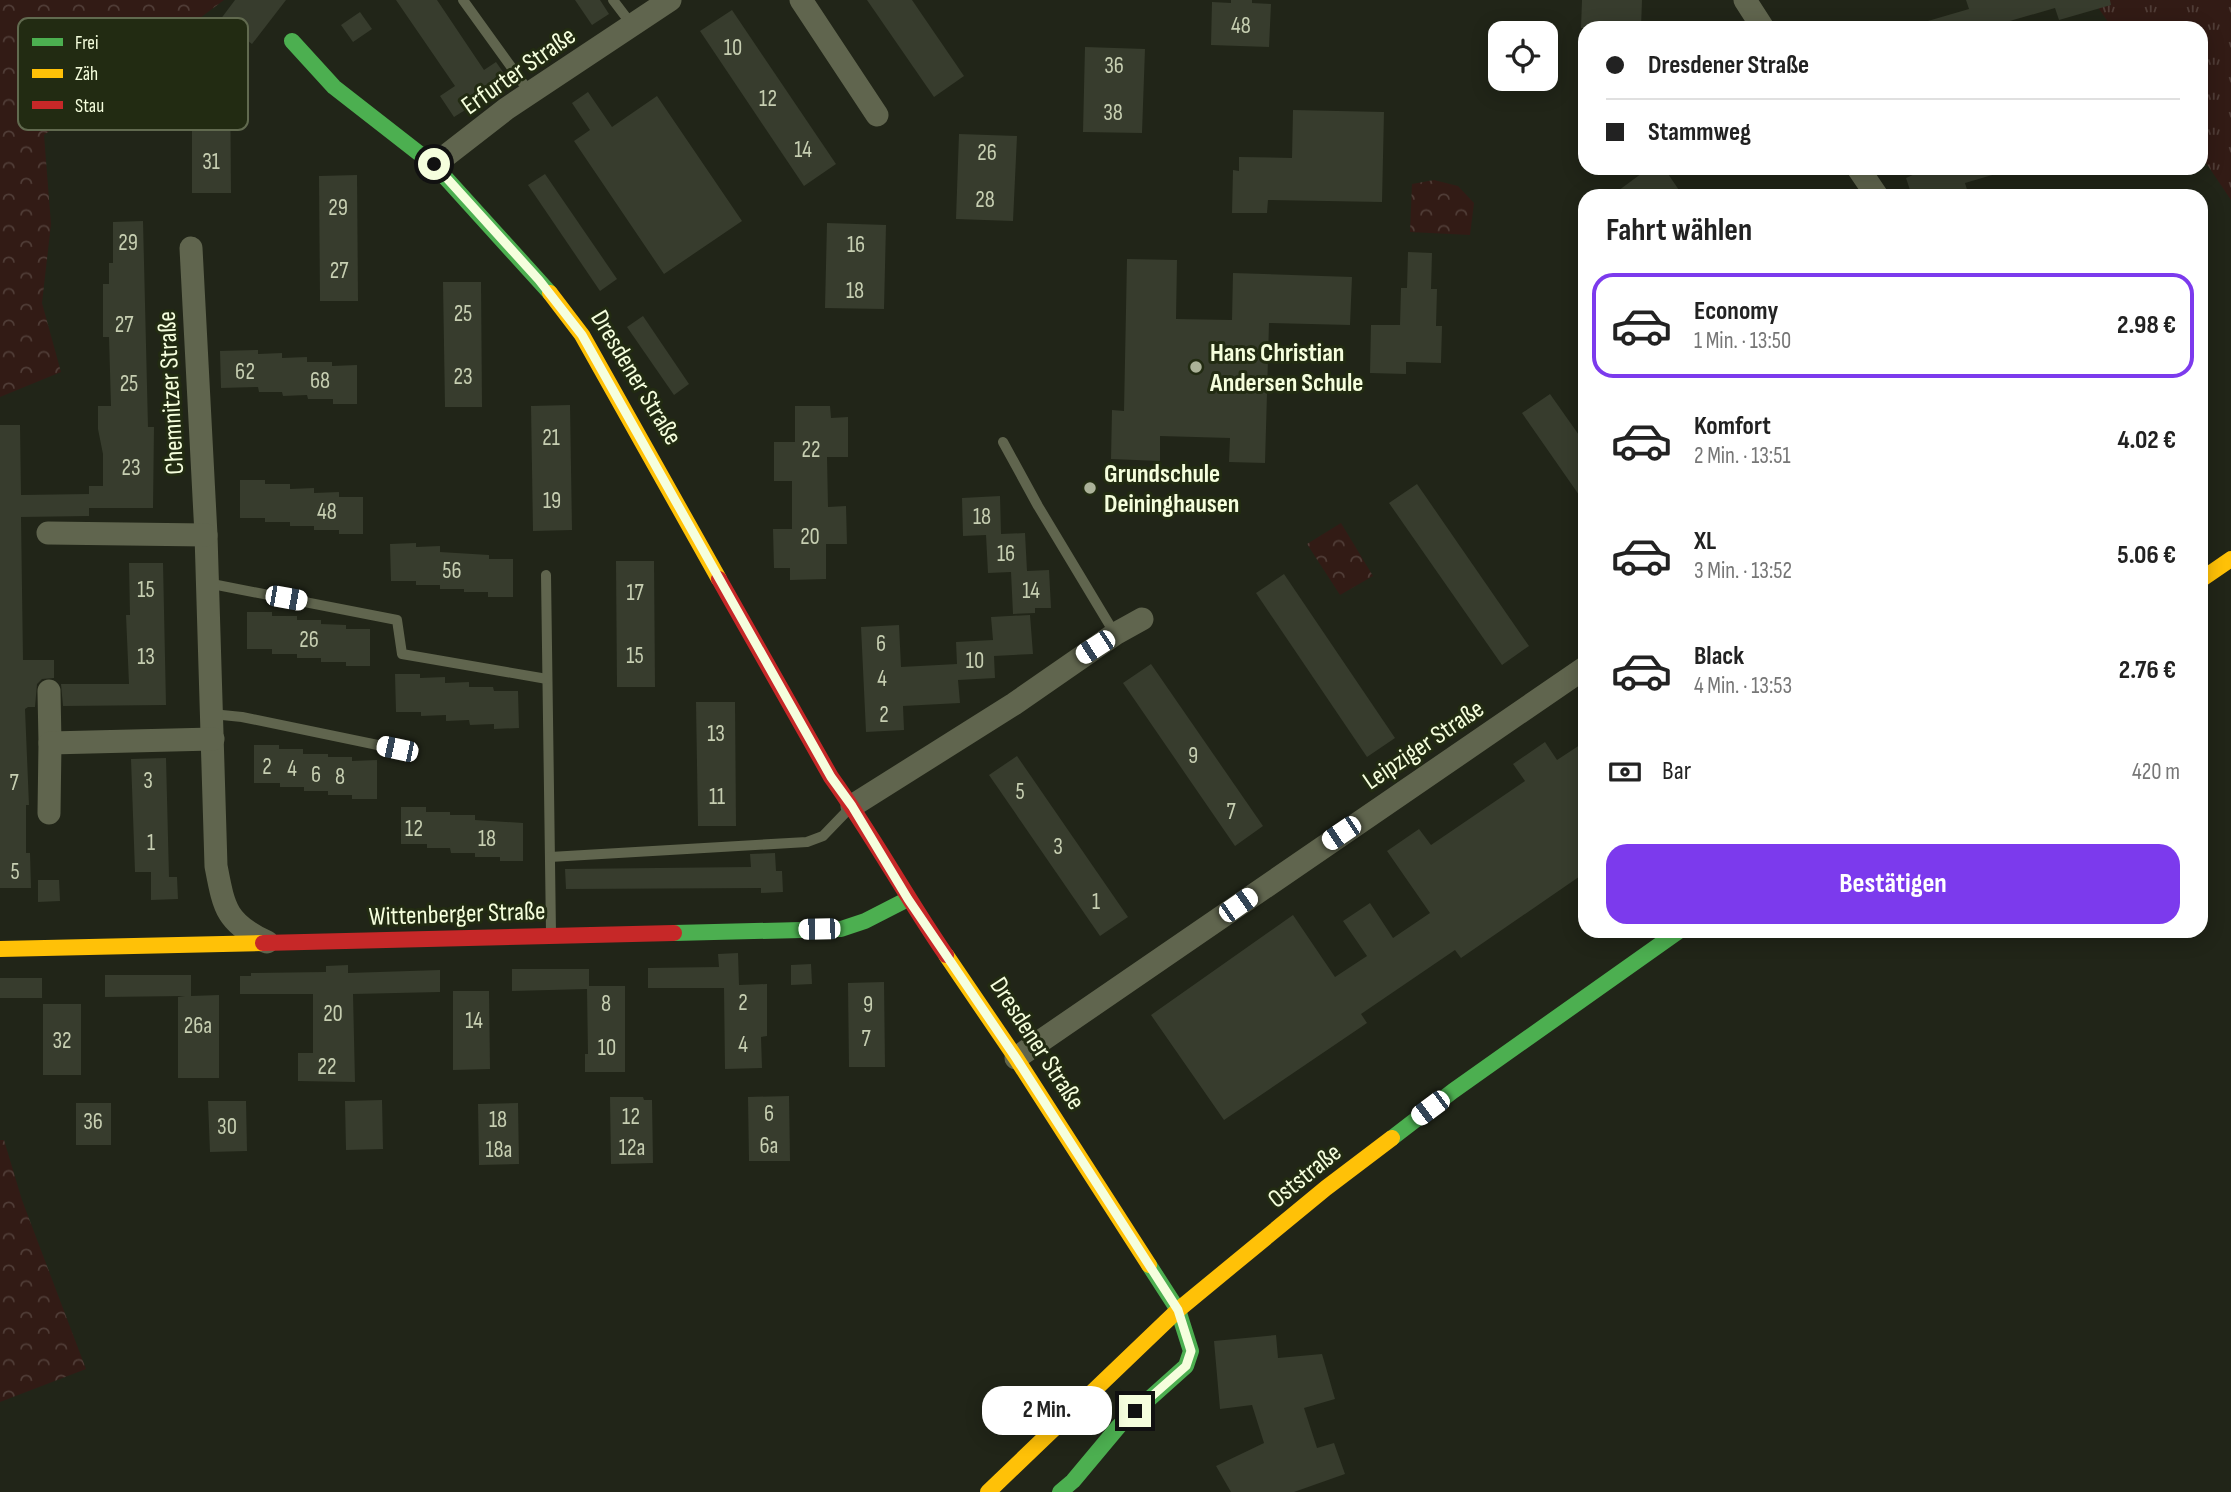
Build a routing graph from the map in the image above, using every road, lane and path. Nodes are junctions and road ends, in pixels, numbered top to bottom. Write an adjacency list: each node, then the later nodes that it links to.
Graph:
1 (463, 0): 9 (lane)
2 (613, 0): 7 (lane)
3 (670, 0): 7 (street, Erfurter Straße)
4 (801, 0): 10 (street)
5 (1745, 0): 6 (street)
6 (1758, 21)
7 (632, 26): 9 (street, Erfurter Straße)
8 (292, 41): 11 (street, Dresdener Straße)
9 (530, 93): 11 (street, Erfurter Straße)
10 (877, 115)
11 (434, 164): 29 (street, Dresdener Straße)
12 (191, 248): 15 (street, Chemnitzer Straße)
13 (1003, 442): 21 (lane)
14 (48, 533): 15 (street)
15 (206, 535): 19 (street, Chemnitzer Straße)
16 (2231, 559): 18 (street)
17 (546, 575): 23 (lane)
18 (2208, 575)
19 (207, 583): 23 (lane); 25 (street, Chemnitzer Straße)
20 (1142, 620): 21 (street)
21 (1115, 634): 29 (street)
22 (1578, 672): 37 (street, Leipziger Straße)
23 (547, 679): 31 (lane)
24 (49, 691): 27 (street)
25 (212, 714): 26 (street, Chemnitzer Straße); 28 (lane)
26 (213, 739): 27 (street); 35 (street, Chemnitzer Straße)
27 (50, 743): 30 (street)
28 (397, 749)
29 (852, 806): 31 (lane); 32 (street, Dresdener Straße)
30 (49, 813)
31 (550, 857): 33 (lane)
32 (908, 899): 33 (street, Wittenberger Straße); 37 (street, Dresdener Straße)
33 (551, 935): 35 (street, Wittenberger Straße)
34 (1669, 938): 38 (street, Oststraße)
35 (267, 942): 36 (street, Wittenberger Straße)
36 (0, 949)
37 (1016, 1058): 38 (street, Dresdener Straße)
38 (1178, 1310): 39 (street, Dresdener Straße); 40 (street, Oststraße)
39 (1073, 1488)
40 (988, 1492)

